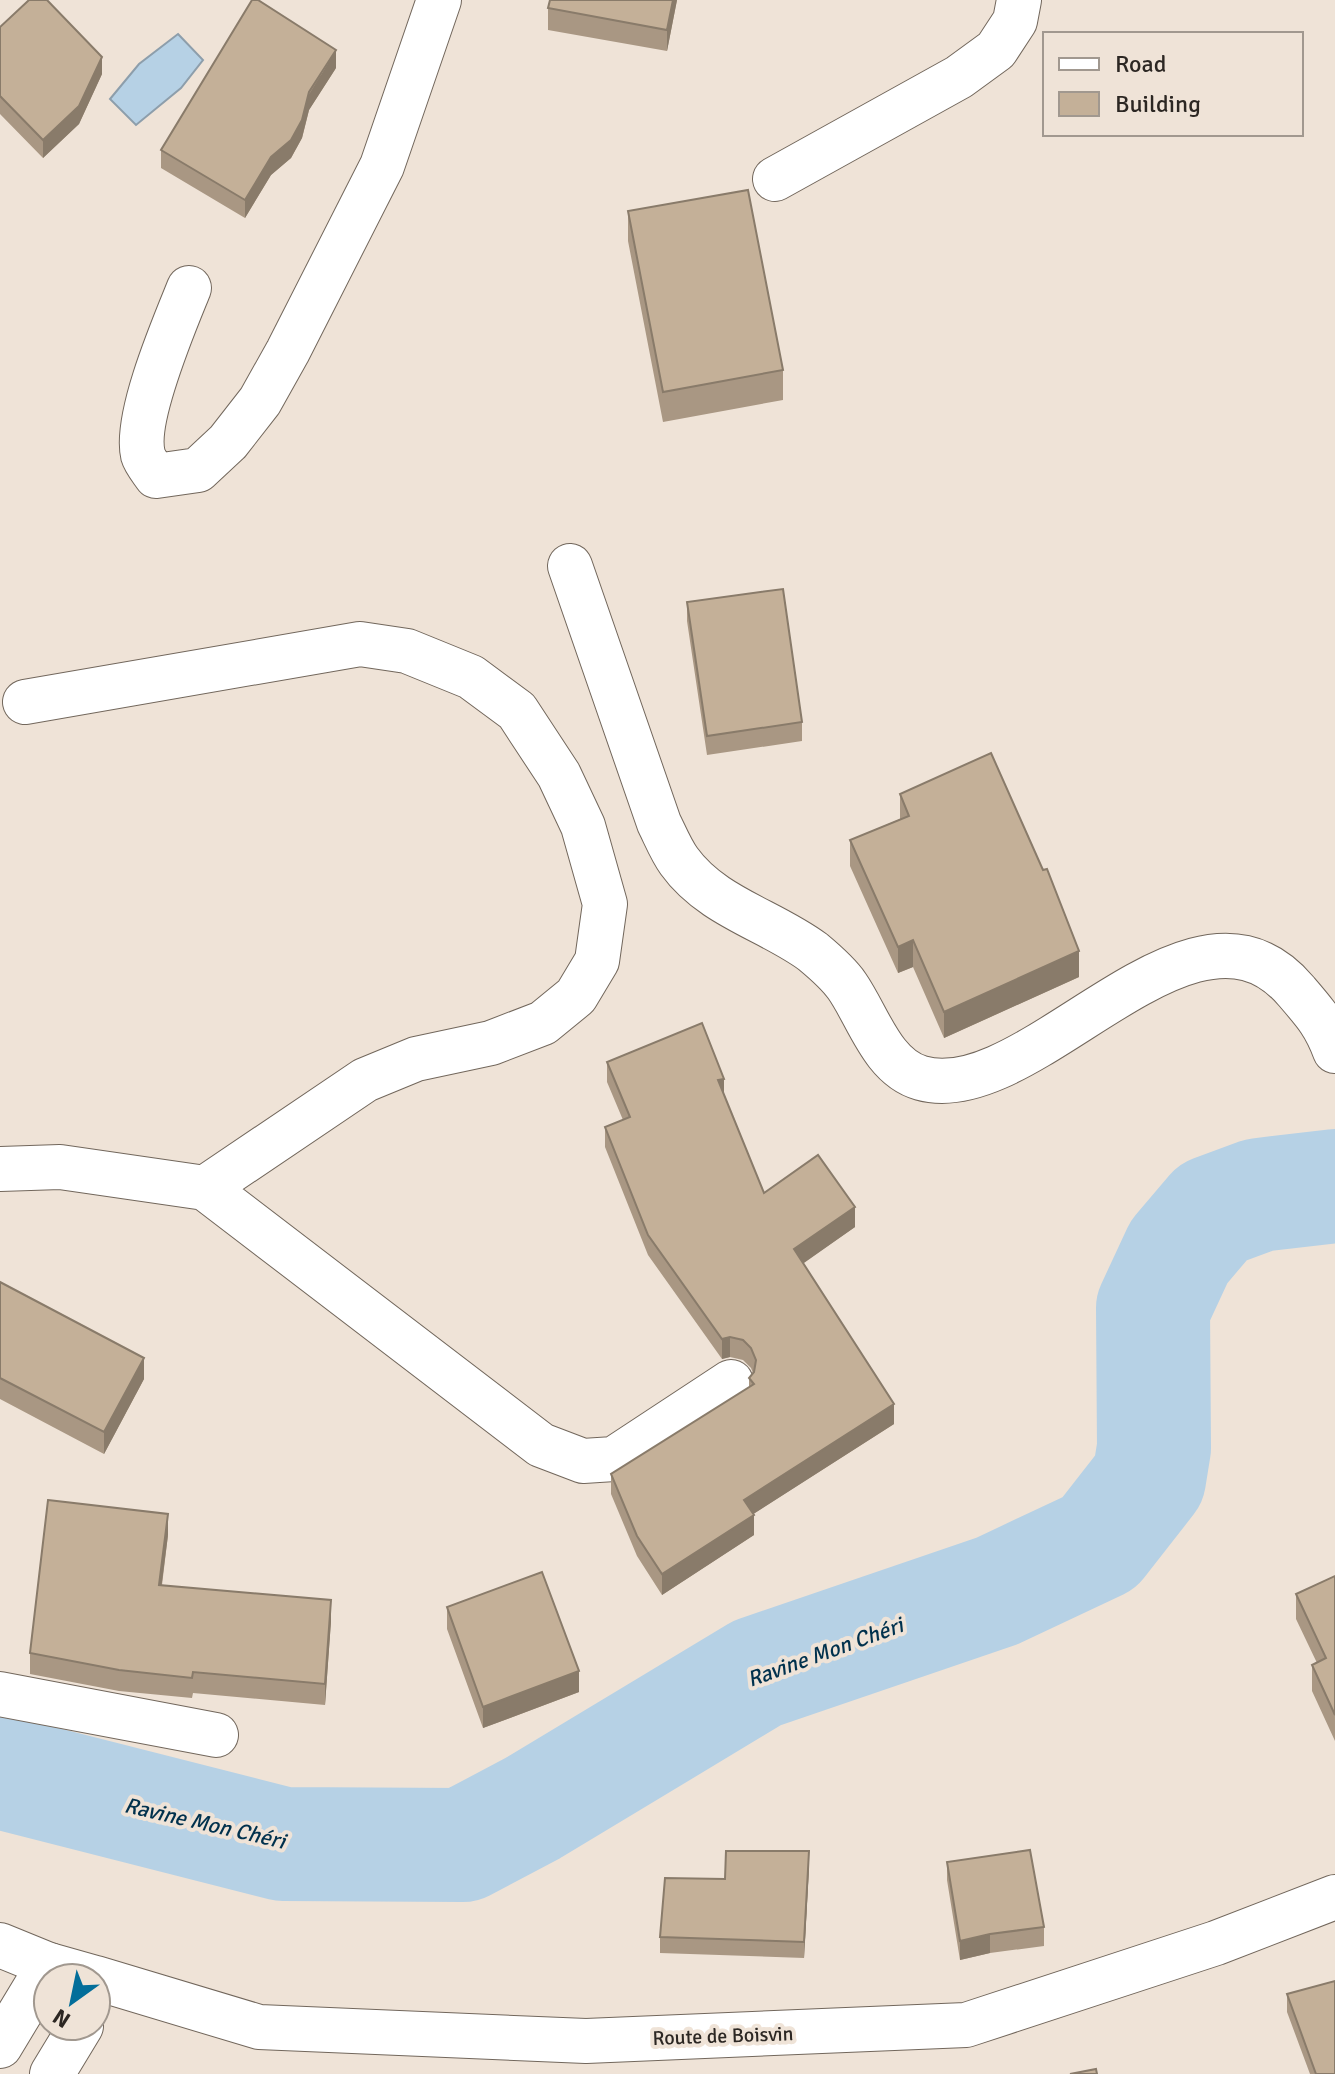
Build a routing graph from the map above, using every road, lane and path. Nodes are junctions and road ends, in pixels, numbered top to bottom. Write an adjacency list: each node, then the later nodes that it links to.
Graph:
1 (439, 0): 4 (street)
2 (1019, 0): 3 (street)
3 (775, 179)
4 (189, 288)
5 (570, 566): 7 (street)
6 (25, 702): 9 (street)
7 (1335, 1051)
8 (0, 1169): 9 (street)
9 (205, 1188): 10 (street)
10 (731, 1382)
11 (0, 1694): 12 (street)
12 (216, 1735)
13 (1335, 1897): 16 (street, Route de Boisvin)
14 (0, 1945): 15 (street, Route de Boisvin)
15 (42, 1962)
16 (112, 1988)
17 (32, 1993): 19 (street)
18 (71, 2042): 20 (street)
19 (0, 2046)
20 (52, 2074)

